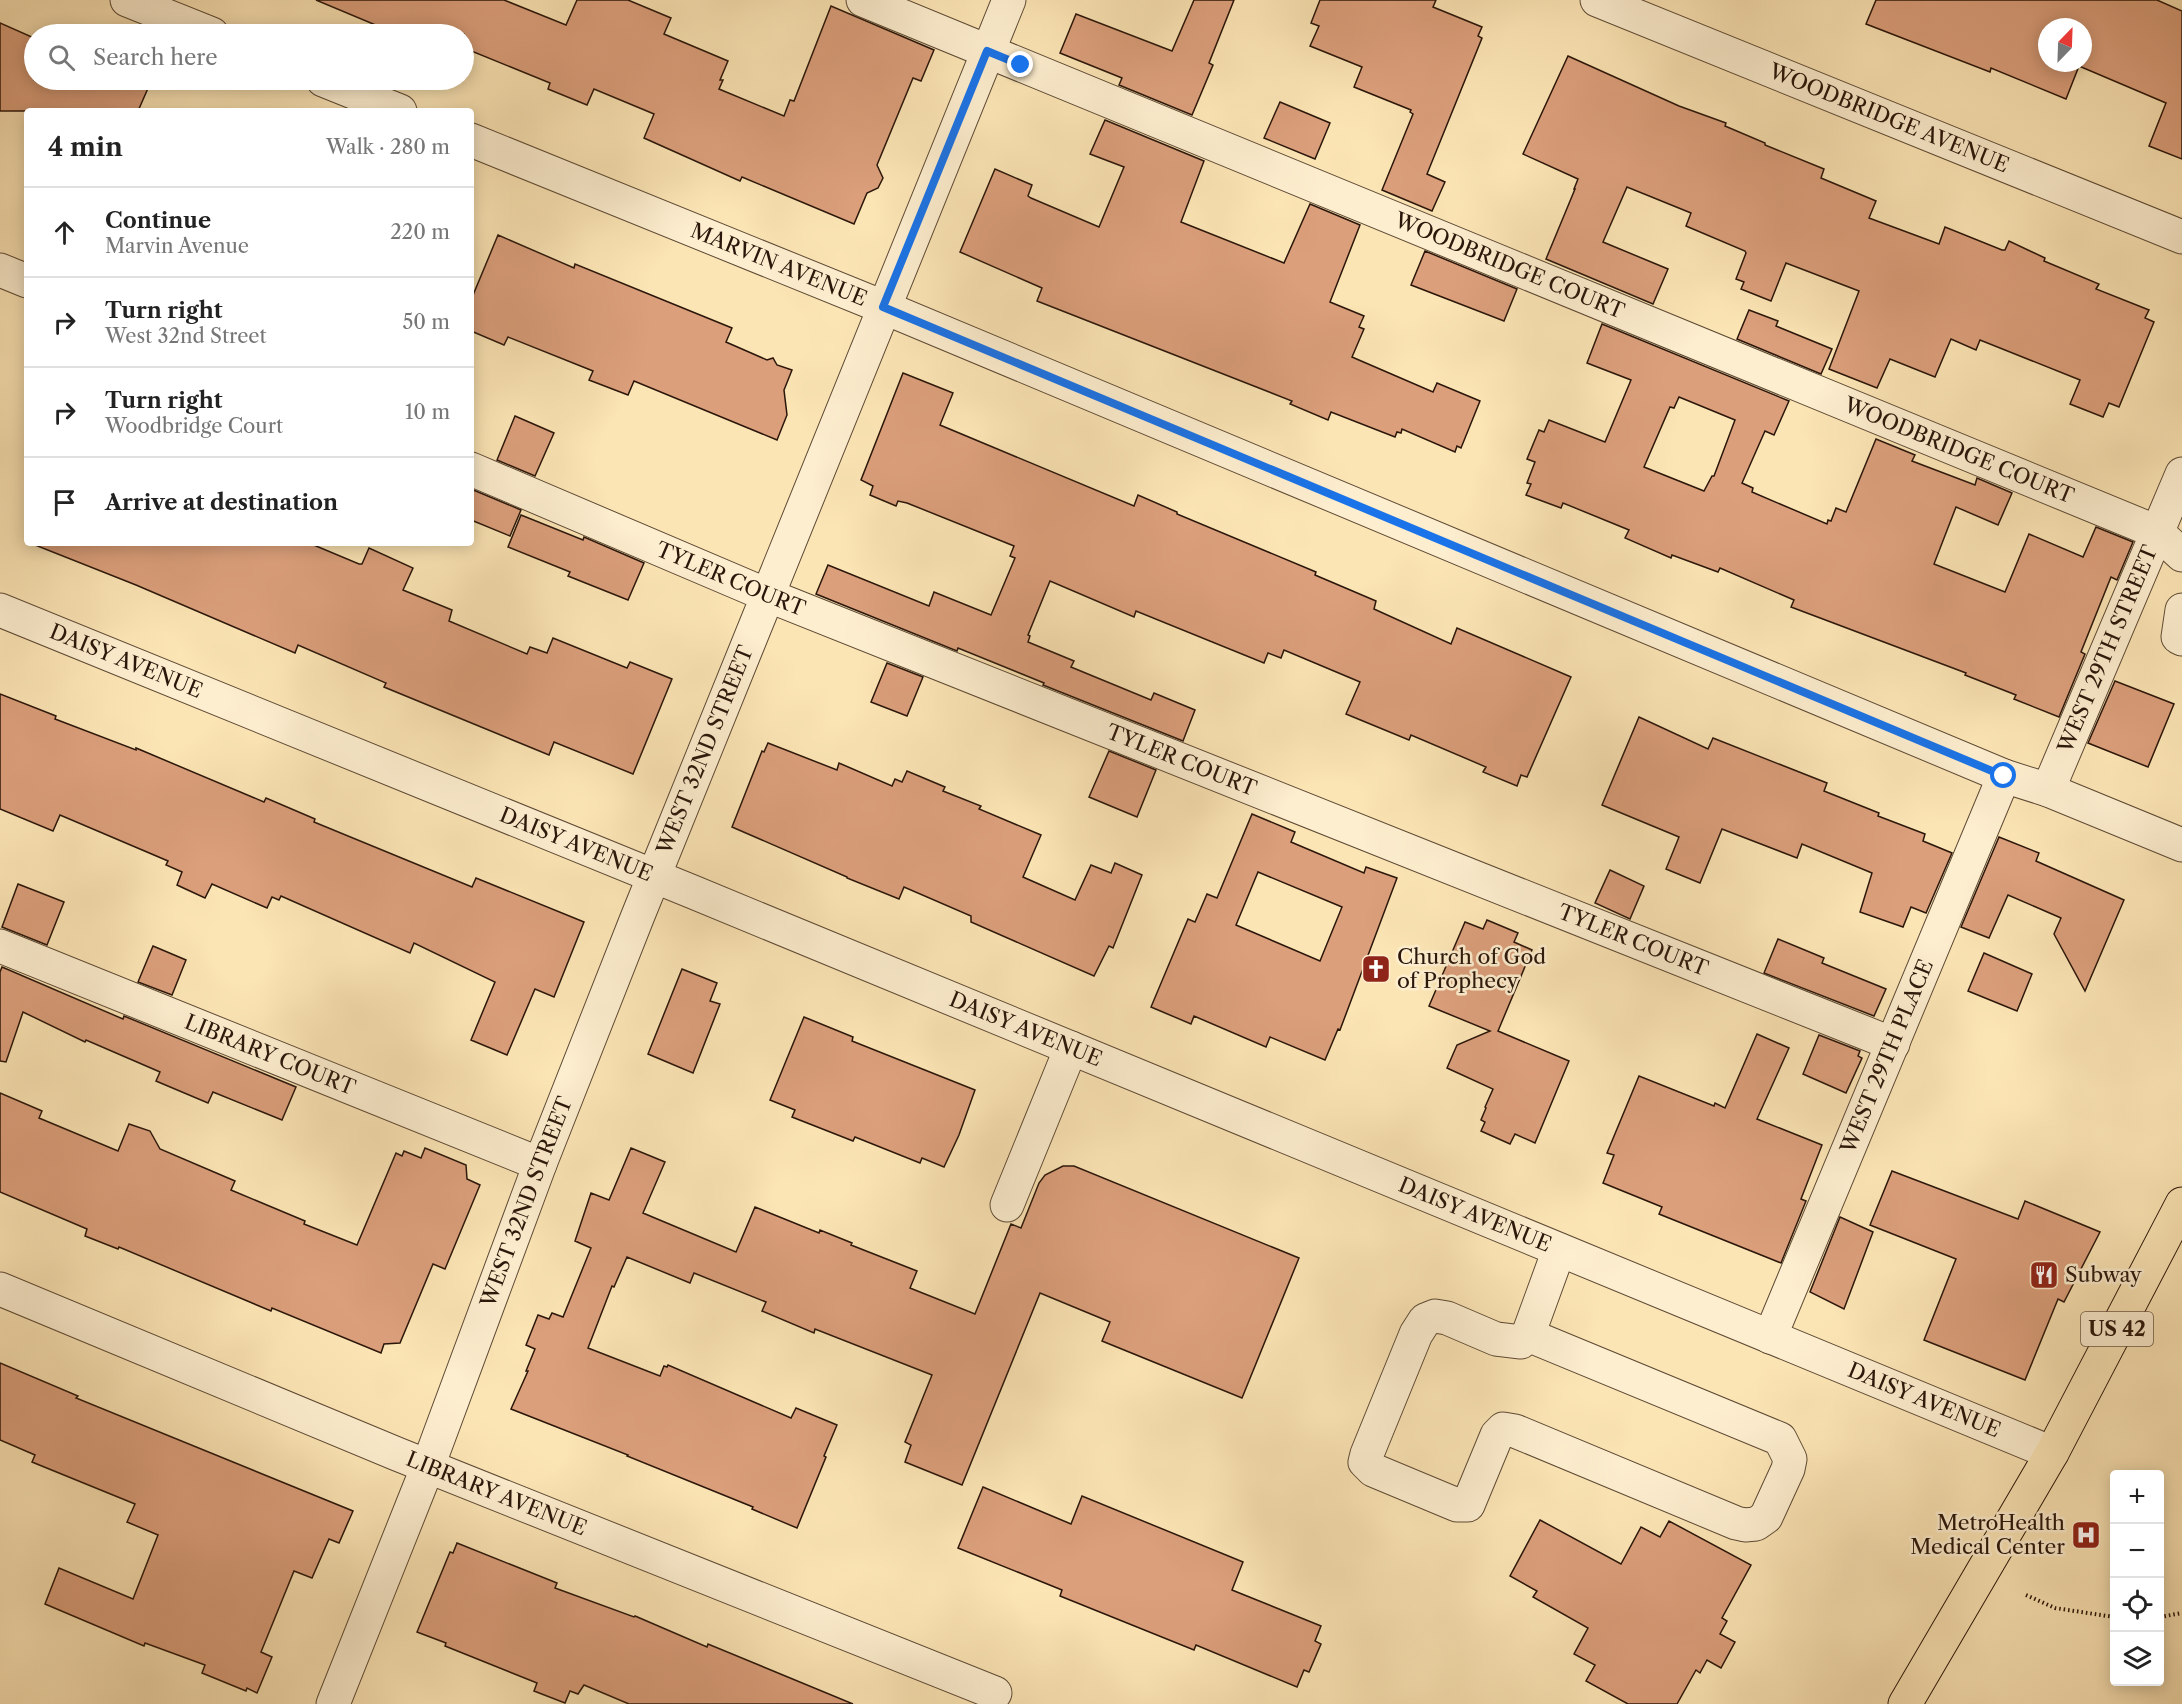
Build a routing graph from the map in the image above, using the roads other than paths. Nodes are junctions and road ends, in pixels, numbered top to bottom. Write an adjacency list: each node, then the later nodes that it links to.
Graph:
1 (128, 0): 5 (street)
2 (863, 0): 6 (street, WOODBRIDGE COURT)
3 (1009, 0): 6 (street, WEST 32ND STREET)
4 (1597, 0): 10 (street, WOODBRIDGE AVENUE)
5 (187, 24)
6 (987, 51): 13 (street, WEST 32ND STREET); 16 (street, WOODBRIDGE COURT)
7 (348, 90): 8 (street)
8 (393, 108)
9 (474, 141): 13 (street, MARVIN AVENUE)
10 (2182, 237)
11 (0, 270): 12 (street)
12 (24, 280)
13 (883, 307): 18 (street, WEST 32ND STREET); 22 (street, MARVIN AVENUE)
14 (474, 470): 18 (street, TYLER COURT)
15 (2182, 474): 16 (street, WEST 29TH STREET)
16 (2157, 532): 17 (street); 23 (street, WEST 29TH STREET)
17 (2182, 555)
18 (767, 595): 25 (street, WEST 32ND STREET); 27 (street, TYLER COURT)
19 (0, 610): 25 (street, DAISY AVENUE)
20 (2182, 610): 21 (street)
21 (2182, 639)
22 (2004, 776): 23 (street, MARVIN AVENUE); 27 (street, WEST 29TH PLACE)
23 (2048, 790): 24 (street, MARVIN AVENUE)
24 (2182, 845)
25 (654, 876): 28 (street, DAISY AVENUE); 29 (street, WEST 32ND STREET)
26 (0, 946): 29 (street, LIBRARY COURT)
27 (1893, 1044): 34 (street, WEST 29TH PLACE)
28 (1071, 1048): 31 (street); 32 (street, DAISY AVENUE)
29 (540, 1164): 37 (street, WEST 32ND STREET)
30 (2182, 1204): 36 (main road, US 42)
31 (1007, 1205)
32 (1559, 1250): 34 (street, DAISY AVENUE); 35 (street)
33 (0, 1289): 37 (street, LIBRARY AVENUE)
34 (1770, 1337): 36 (street, DAISY AVENUE)
35 (1525, 1339): 35 (street)
36 (2052, 1453): 40 (main road, US 42)
37 (428, 1466): 38 (street, LIBRARY AVENUE); 39 (street, WEST 32ND STREET)
38 (995, 1693)
39 (333, 1704)
40 (1905, 1704)

